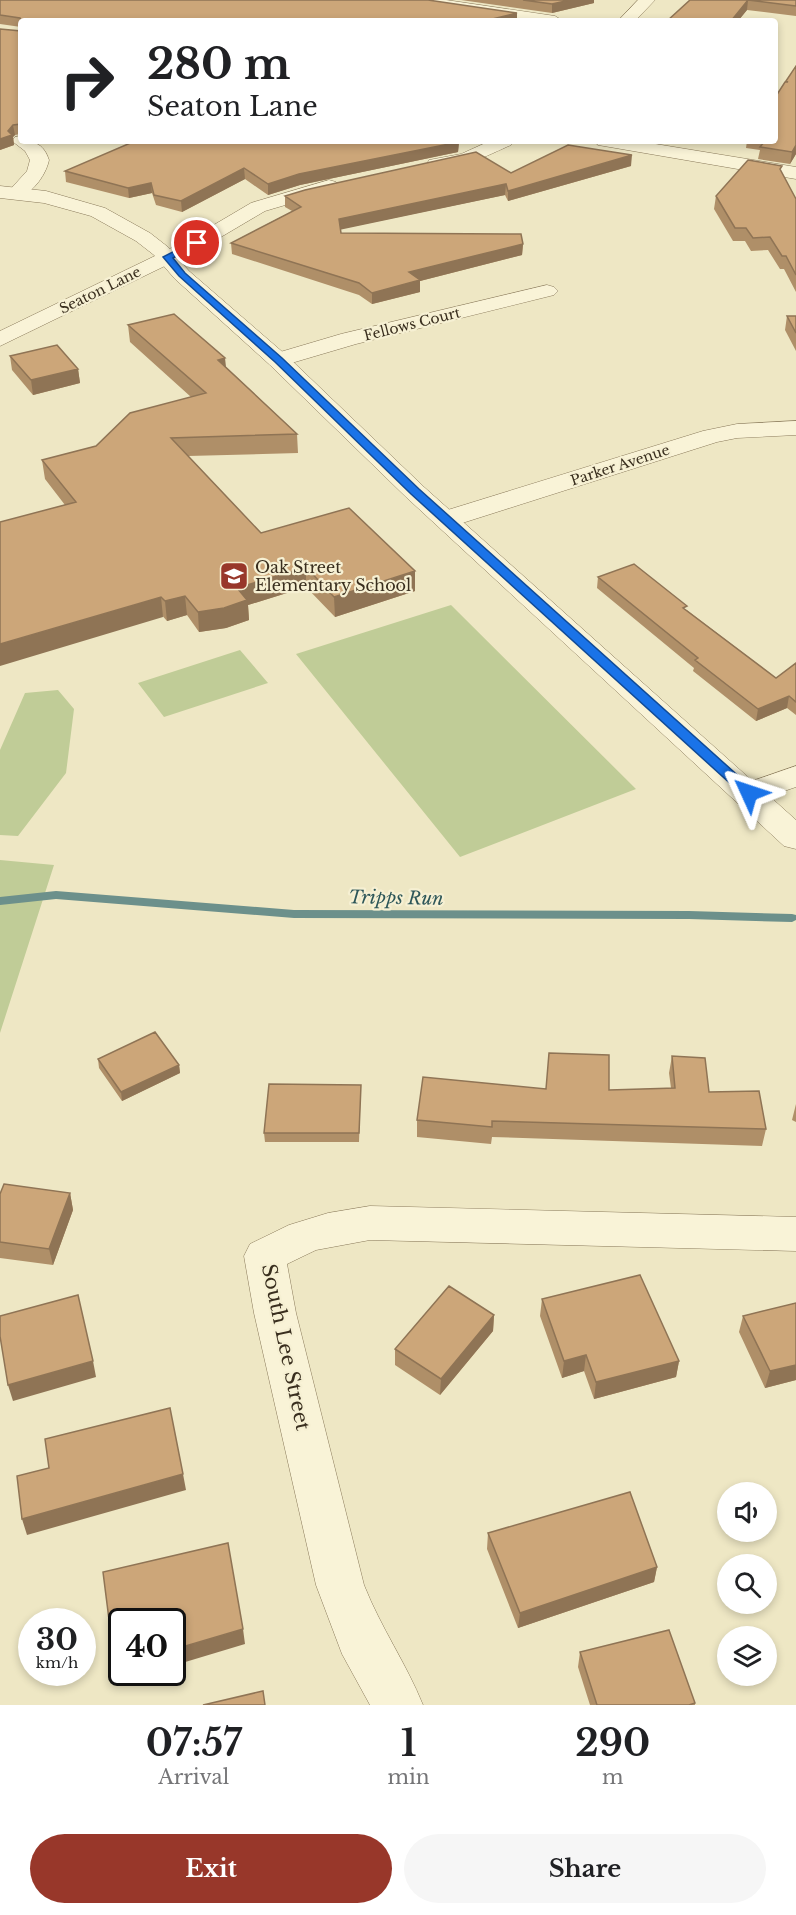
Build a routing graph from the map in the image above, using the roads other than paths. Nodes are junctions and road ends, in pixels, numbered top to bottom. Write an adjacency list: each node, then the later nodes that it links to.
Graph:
1 (416, 0): 3 (street)
2 (647, 0): 4 (street)
3 (535, 18)
4 (629, 18)
5 (0, 133): 6 (street)
6 (18, 140)
7 (27, 144): 13 (street)
8 (497, 144): 10 (street)
9 (622, 144): 11 (street)
10 (422, 167)
11 (796, 173)
12 (344, 183): 14 (street, Seaton Lane)
13 (8, 193): 14 (street)
14 (168, 257): 16 (street, Seaton Lane); 17 (street)
15 (547, 291): 17 (street, Fellows Court)
16 (0, 339)
17 (278, 360): 19 (street)
18 (796, 428): 19 (street, Parker Avenue)
19 (447, 519): 21 (street)
20 (796, 776): 21 (street)
21 (749, 793): 22 (street)
22 (796, 838)
23 (796, 1234): 24 (street, South Lee Street)
24 (398, 1705)

